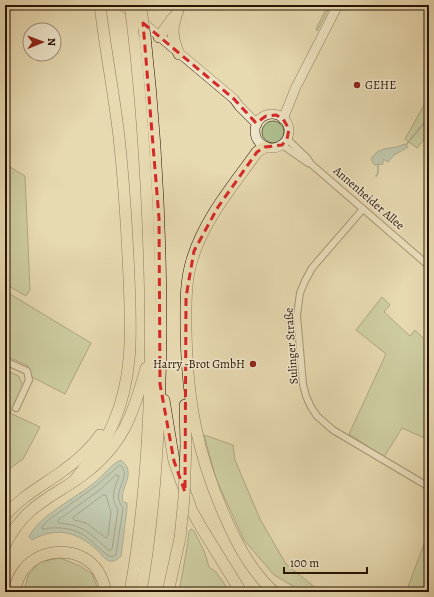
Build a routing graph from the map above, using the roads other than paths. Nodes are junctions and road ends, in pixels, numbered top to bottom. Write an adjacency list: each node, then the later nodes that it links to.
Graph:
1 (102, 5): 19 (highway)
2 (122, 5): 6 (main road)
3 (130, 5): 6 (highway, bridge)
4 (338, 5): 9 (main road)
5 (178, 9): 7 (highway); 8 (highway)
6 (138, 15): 7 (main road); 15 (highway); 18 (highway, bridge)
7 (159, 37): 8 (main road)
8 (179, 54): 10 (main road)
9 (280, 117): 10 (main road); 11 (main road)
10 (260, 121): 12 (main road)
11 (284, 142): 12 (main road); 13 (street, Annenheider Allee)
12 (265, 147): 16 (highway)
13 (363, 209): 14 (street, Annenheider Allee); 22 (street, Sulinger Straße)
14 (429, 266)
15 (150, 352): 21 (highway); 27 (highway)
16 (187, 355): 29 (highway, bridge); 31 (highway)
17 (5, 361): 20 (street)
18 (160, 384): 28 (highway); 30 (highway)
19 (121, 400): 21 (highway); 23 (highway)
20 (16, 408)
21 (74, 481): 24 (highway)
22 (429, 487)
23 (5, 516)
24 (5, 545)
25 (14, 592): 26 (highway)
26 (106, 592)
27 (130, 592)
28 (141, 592)
29 (168, 592)
30 (241, 592)
31 (274, 592)

